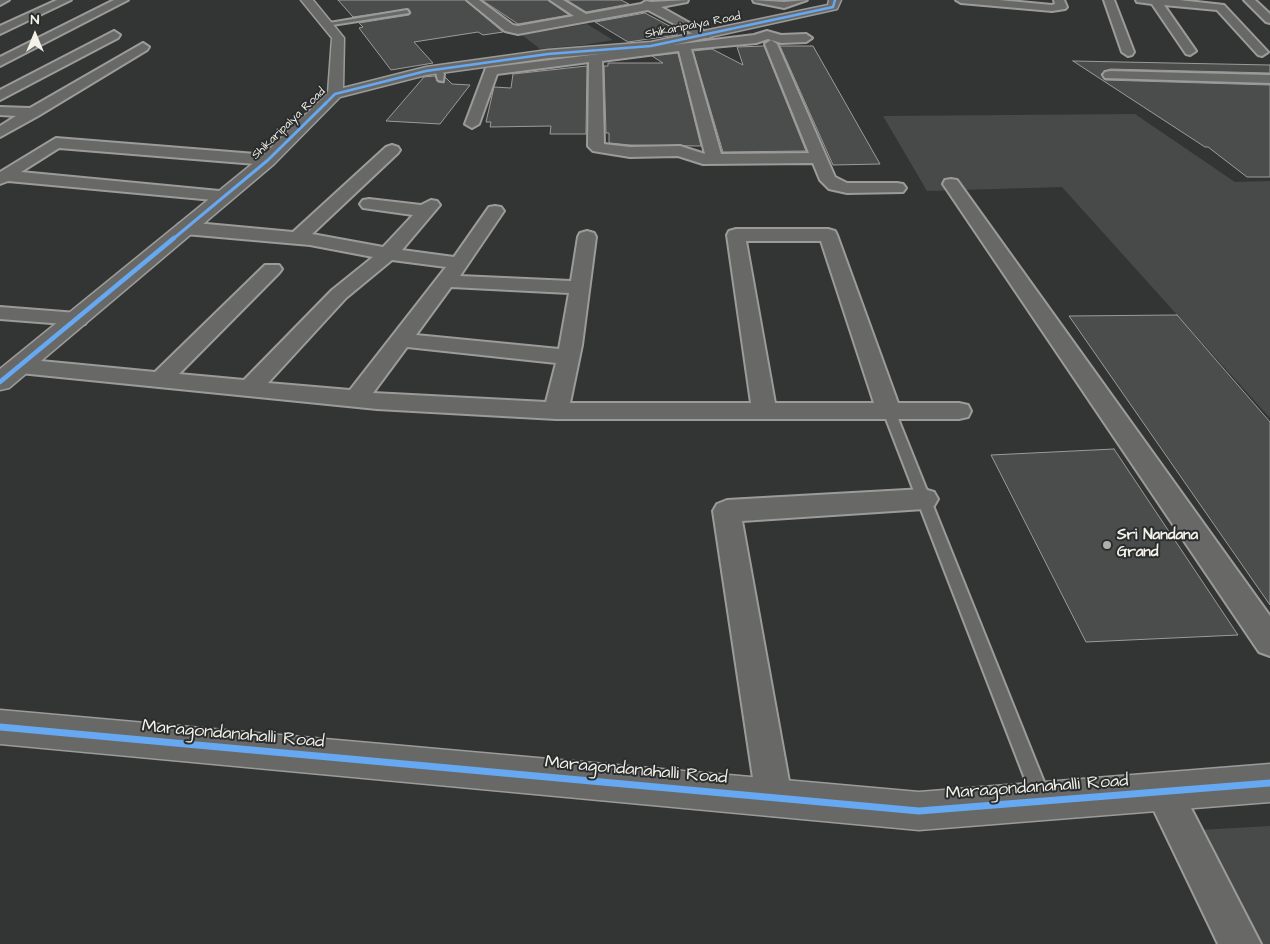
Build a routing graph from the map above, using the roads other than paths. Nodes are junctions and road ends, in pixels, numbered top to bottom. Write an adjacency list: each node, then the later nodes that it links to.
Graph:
1 (4, 0): 17 (street)
2 (66, 0): 26 (street)
3 (124, 0): 37 (street)
4 (307, 0): 25 (street)
5 (472, 0): 22 (street)
6 (554, 0): 22 (street)
7 (684, 0): 20 (street)
8 (758, 0): 9 (street)
9 (802, 0)
10 (835, 0): 29 (street, Shikaripalya Road)
11 (961, 0): 18 (street)
12 (1059, 0): 18 (street)
13 (1109, 0): 34 (street)
14 (1140, 0): 15 (street)
15 (1155, 0): 33 (street); 35 (street)
16 (1249, 0): 24 (street)
17 (0, 2)
18 (1006, 2): 23 (street)
19 (643, 3): 20 (street); 22 (street); 27 (street)
20 (664, 3): 27 (street)
21 (407, 12): 25 (lane)
22 (584, 18)
23 (1008, 18)
24 (1270, 20)
25 (326, 24): 41 (street)
26 (0, 30)
27 (712, 33): 29 (street, Shikaripalya Road); 38 (street, Shikaripalya Road)
28 (114, 35): 42 (street)
29 (768, 36): 30 (street); 32 (street); 48 (street)
30 (806, 38)
31 (143, 47): 44 (street)
32 (684, 47): 36 (street); 49 (street)
33 (1190, 51)
34 (1128, 52)
35 (1262, 52)
36 (596, 58): 38 (street); 49 (street)
37 (0, 62)
38 (487, 67): 41 (street, Shikaripalya Road); 45 (street)
39 (1110, 75): 40 (street)
40 (1270, 79)
41 (335, 94): 50 (street, Shikaripalya Road)
42 (0, 96)
43 (0, 111): 44 (street)
44 (33, 113): 46 (street)
45 (472, 124)
46 (0, 132)
47 (392, 150): 59 (street)
48 (819, 158): 49 (street); 53 (street)
49 (714, 159)
50 (268, 160): 51 (street); 54 (street, Shikaripalya Road)
51 (3, 177): 54 (street)
52 (951, 184): 79 (street)
53 (897, 188)
54 (224, 196): 57 (street, Shikaripalya Road)
55 (369, 204): 60 (street)
56 (494, 211): 61 (street)
57 (185, 228): 59 (street); 66 (street, Shikaripalya Road)
58 (587, 237): 64 (street)
59 (297, 238): 60 (street)
60 (388, 254): 61 (street); 72 (street)
61 (459, 263): 63 (street)
62 (272, 269): 70 (street)
63 (445, 281): 64 (street); 67 (street)
64 (580, 287): 68 (street)
65 (0, 312): 66 (street)
66 (76, 319): 69 (street, Shikaripalya Road)
67 (400, 340): 68 (street); 73 (street)
68 (568, 357): 74 (street)
69 (20, 366): 70 (street); 71 (street, Shikaripalya Road)
70 (161, 379): 72 (street)
71 (0, 382)
72 (250, 388): 73 (street)
73 (356, 399): 74 (street)
74 (556, 411): 75 (street)
75 (764, 411): 76 (street); 76 (street)
76 (889, 411): 77 (street); 78 (lane)
77 (959, 411)
78 (924, 499): 83 (street); 84 (lane)
79 (1270, 642)
80 (0, 727): 83 (street, Maragondanahalli Road)
81 (1270, 784): 82 (street, Maragondanahalli Road)
82 (1163, 792): 84 (street, Maragondanahalli Road); 85 (street)
83 (774, 798): 84 (street, Maragondanahalli Road)
84 (1043, 801)
85 (1240, 944)

